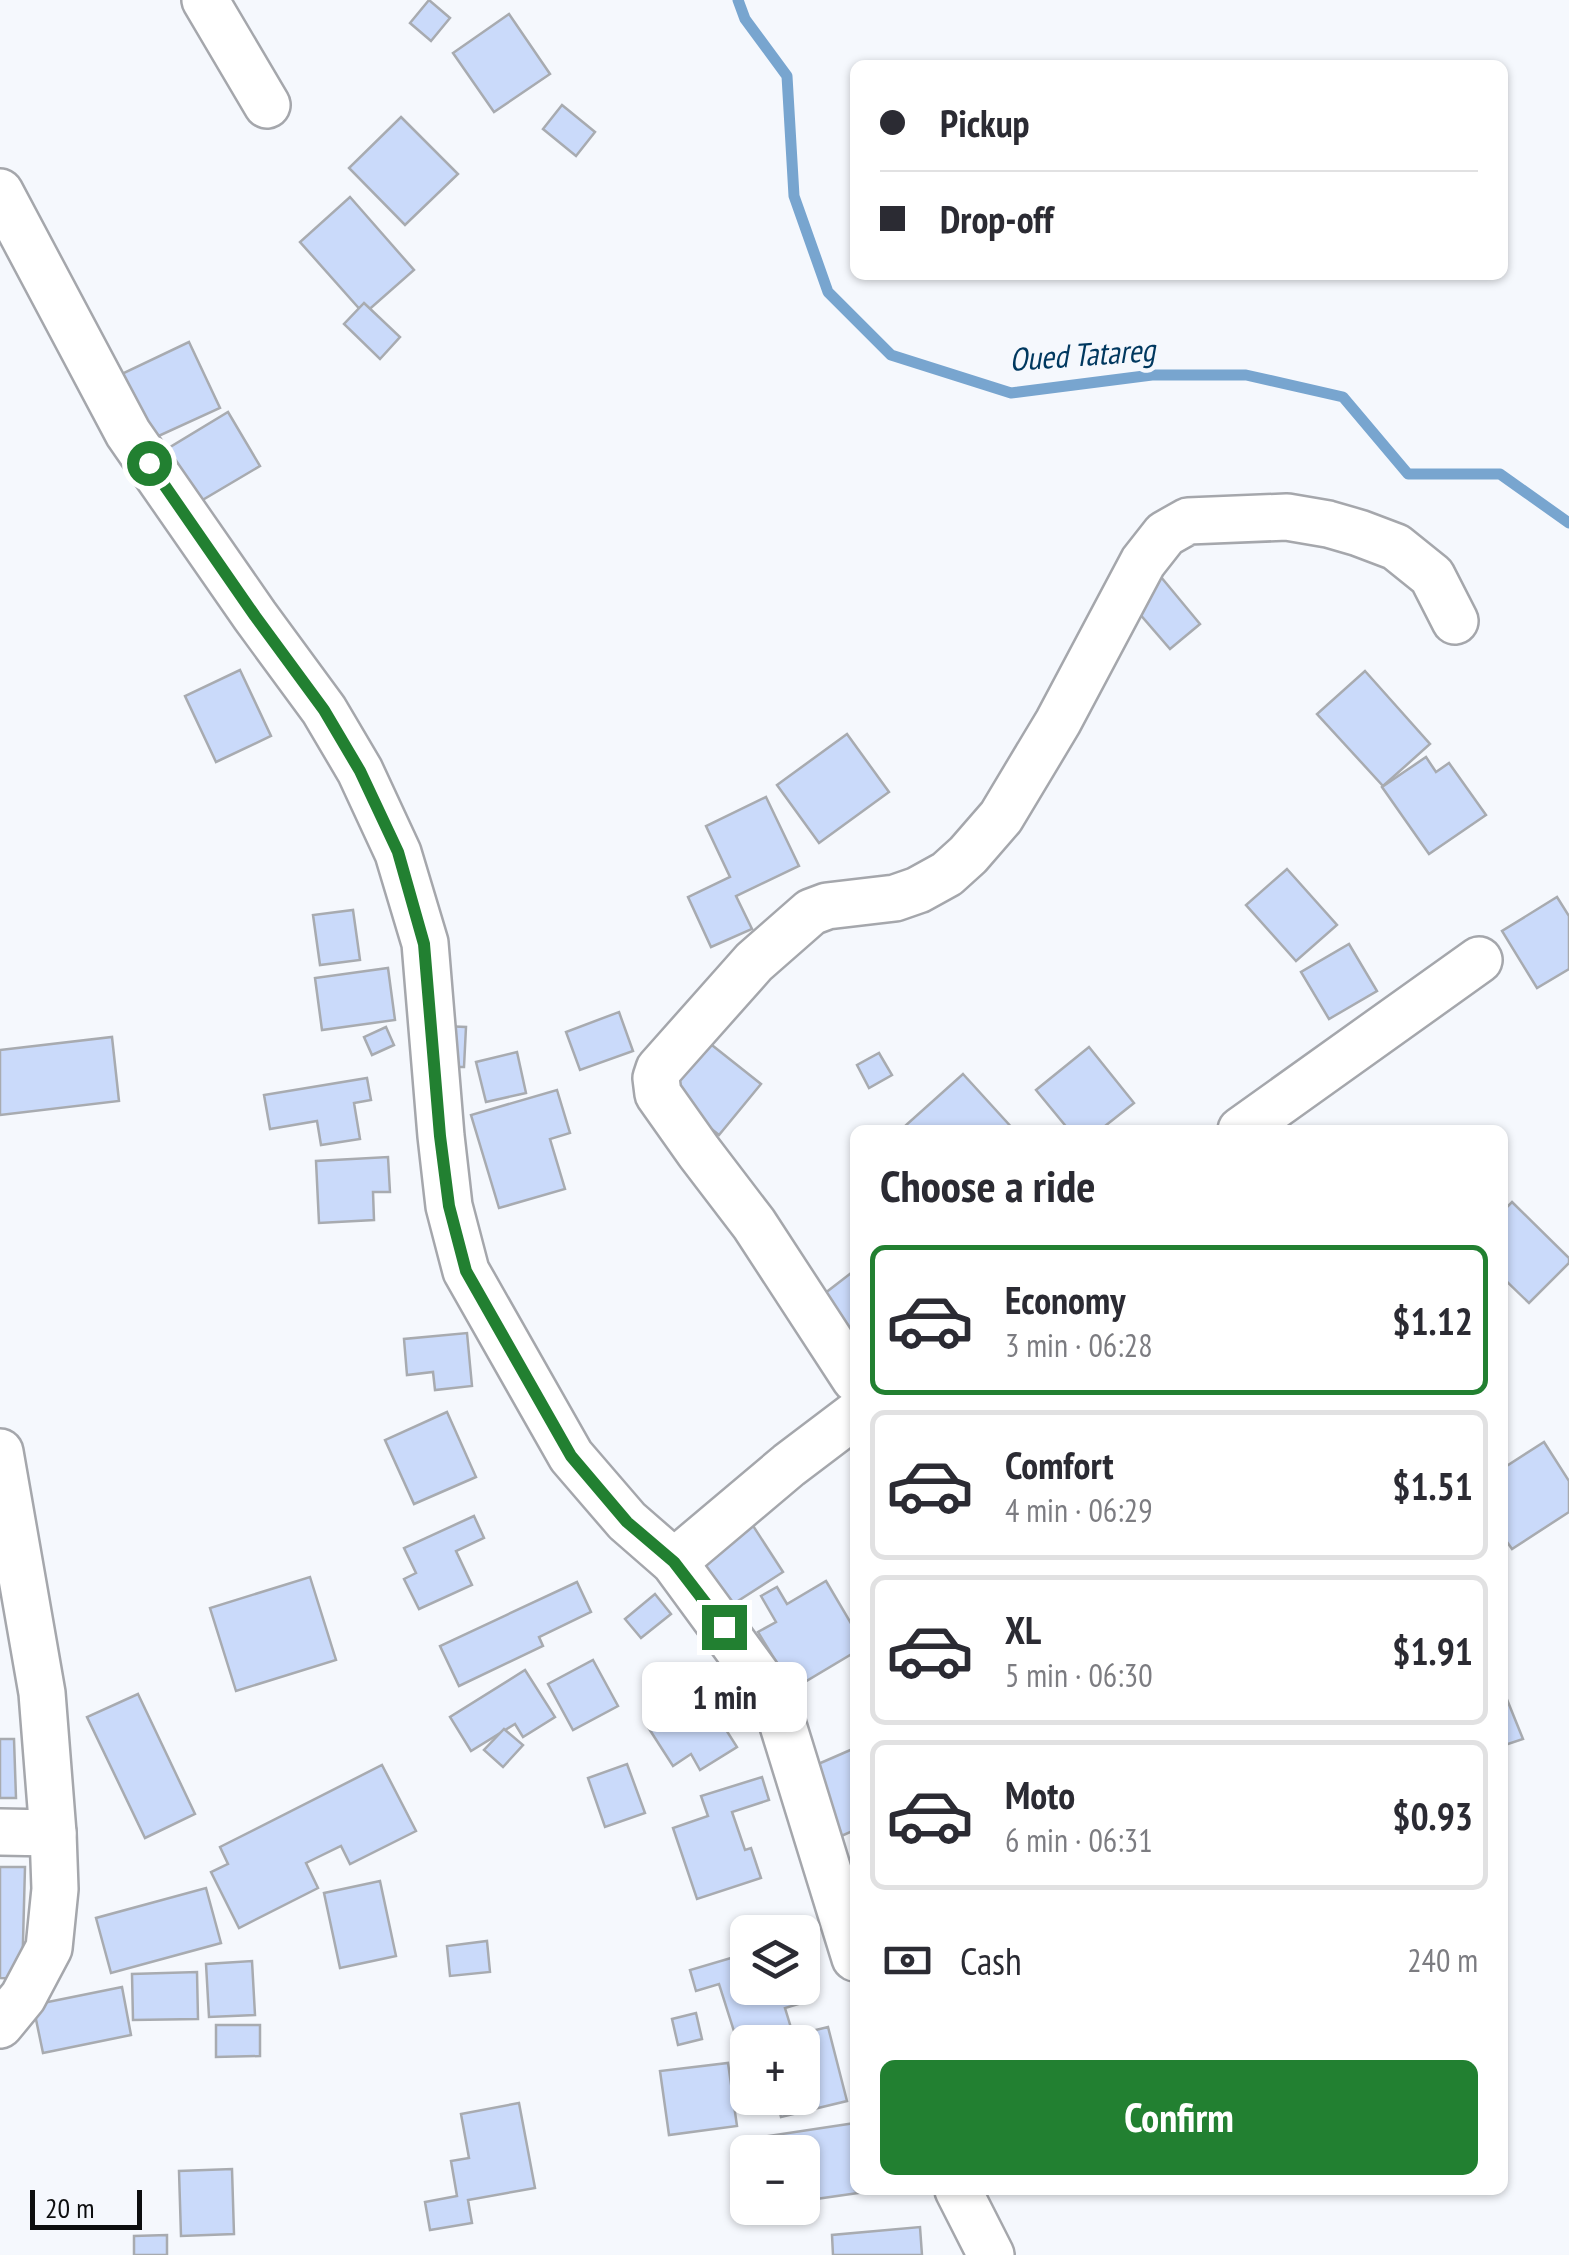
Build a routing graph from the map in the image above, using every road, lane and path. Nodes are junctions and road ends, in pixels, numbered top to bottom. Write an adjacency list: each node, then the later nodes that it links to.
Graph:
1 (205, 0): 2 (street)
2 (267, 106)
3 (0, 192): 10 (street)
4 (1455, 620): 7 (street)
5 (1479, 960): 6 (street)
6 (1248, 1125)
7 (850, 1370)
8 (850, 1420): 10 (street)
9 (0, 1452): 12 (street)
10 (674, 1562): 13 (street)
11 (0, 1832): 12 (street)
12 (54, 1833): 14 (street)
13 (850, 1942)
14 (0, 2025)
15 (961, 2195): 16 (street)
16 (991, 2255)

